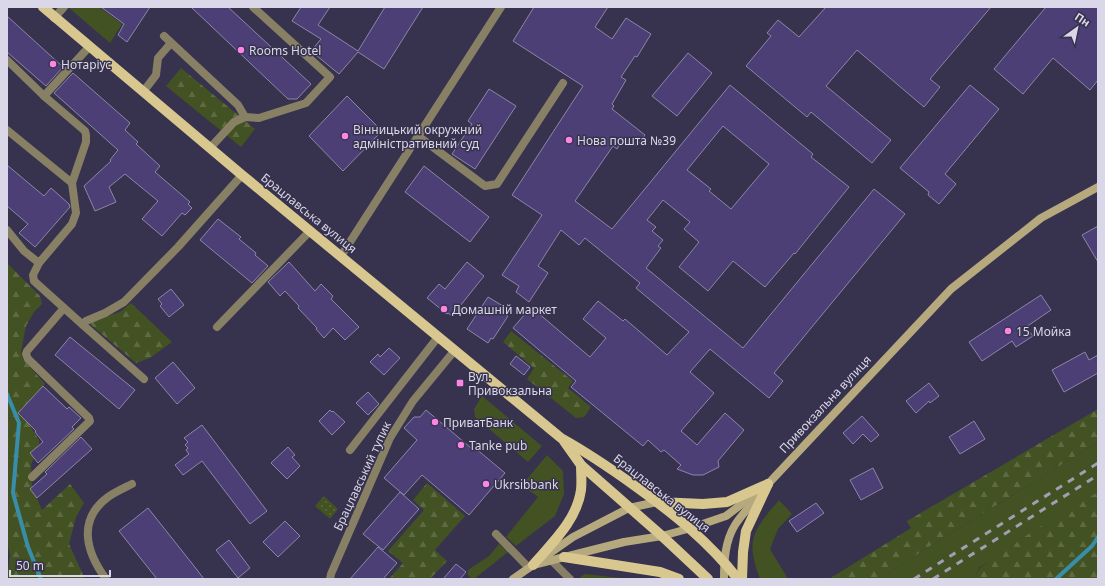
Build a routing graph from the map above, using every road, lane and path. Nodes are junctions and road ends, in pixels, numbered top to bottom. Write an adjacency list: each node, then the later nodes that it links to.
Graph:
1 (43, 7): 5 (main road, Брацлавська вулиця)
2 (64, 7): 5 (street)
3 (253, 7): 13 (street)
4 (501, 7): 15 (street)
5 (54, 18): 8 (main road, Брацлавська вулиця)
6 (164, 36): 7 (street)
7 (171, 43): 11 (street); 13 (street)
8 (89, 47): 11 (main road, Брацлавська вулиця); 12 (street)
9 (7, 60): 12 (street)
10 (563, 83): 15 (street)
11 (143, 92): 16 (main road, Брацлавська вулиця)
12 (44, 96): 18 (street)
13 (244, 117): 16 (street)
14 (7, 130): 18 (street)
15 (418, 136): 22 (street)
16 (210, 148): 17 (main road, Брацлавська вулиця)
17 (242, 175): 21 (main road, Брацлавська вулиця); 25 (street)
18 (72, 183): 23 (street)
19 (1098, 187): 35 (main road, Привокзальна вулиця)
20 (7, 230): 23 (street)
21 (310, 231): 22 (main road, Брацлавська вулиця); 26 (street)
22 (341, 256): 27 (main road, Брацлавська вулиця)
23 (39, 263): 24 (street)
24 (64, 308): 25 (street); 33 (street)
25 (83, 325): 29 (street)
26 (217, 326)
27 (438, 336): 28 (main road, Брацлавська вулиця); 31 (street)
28 (455, 350): 30 (main road, Брацлавська вулиця); 46 (street, Брацлавський тупик)
29 (144, 379)
30 (561, 438): 32 (main road, Брацлавська вулиця); 36 (main road, Брацлавська вулиця)
31 (350, 450)
32 (581, 465): 37 (main road, Брацлавська вулиця); 44 (main road)
33 (32, 477)
34 (132, 484): 45 (street)
35 (768, 484): 36 (main road); 38 (main road, Привокзальна вулиця); 43 (main road); 53 (main road)
36 (657, 502): 37 (main road, Привокзальна вулиця); 38 (main road, Брацлавська вулиця)
37 (629, 508): 40 (main road, Брацлавська вулиця); 44 (main road, Привокзальна вулиця)
38 (691, 528): 40 (main road, Привокзальна вулиця); 43 (main road, Брацлавська вулиця)
39 (496, 534): 44 (street)
40 (662, 536): 41 (main road, Привокзальна вулиця); 50 (main road, Брацлавська вулиця)
41 (564, 557): 42 (main road, Привокзальна вулиця); 49 (main road)
42 (551, 560): 44 (main road, Привокзальна вулиця); 48 (street)
43 (724, 561): 51 (main road); 52 (main road, Брацлавська вулиця)
44 (531, 566): 47 (main road, Привокзальна вулиця)
45 (106, 579)
46 (330, 579)
47 (513, 579)
48 (570, 579)
49 (679, 579)
50 (708, 579)
51 (724, 579)
52 (738, 579)
53 (742, 579)

